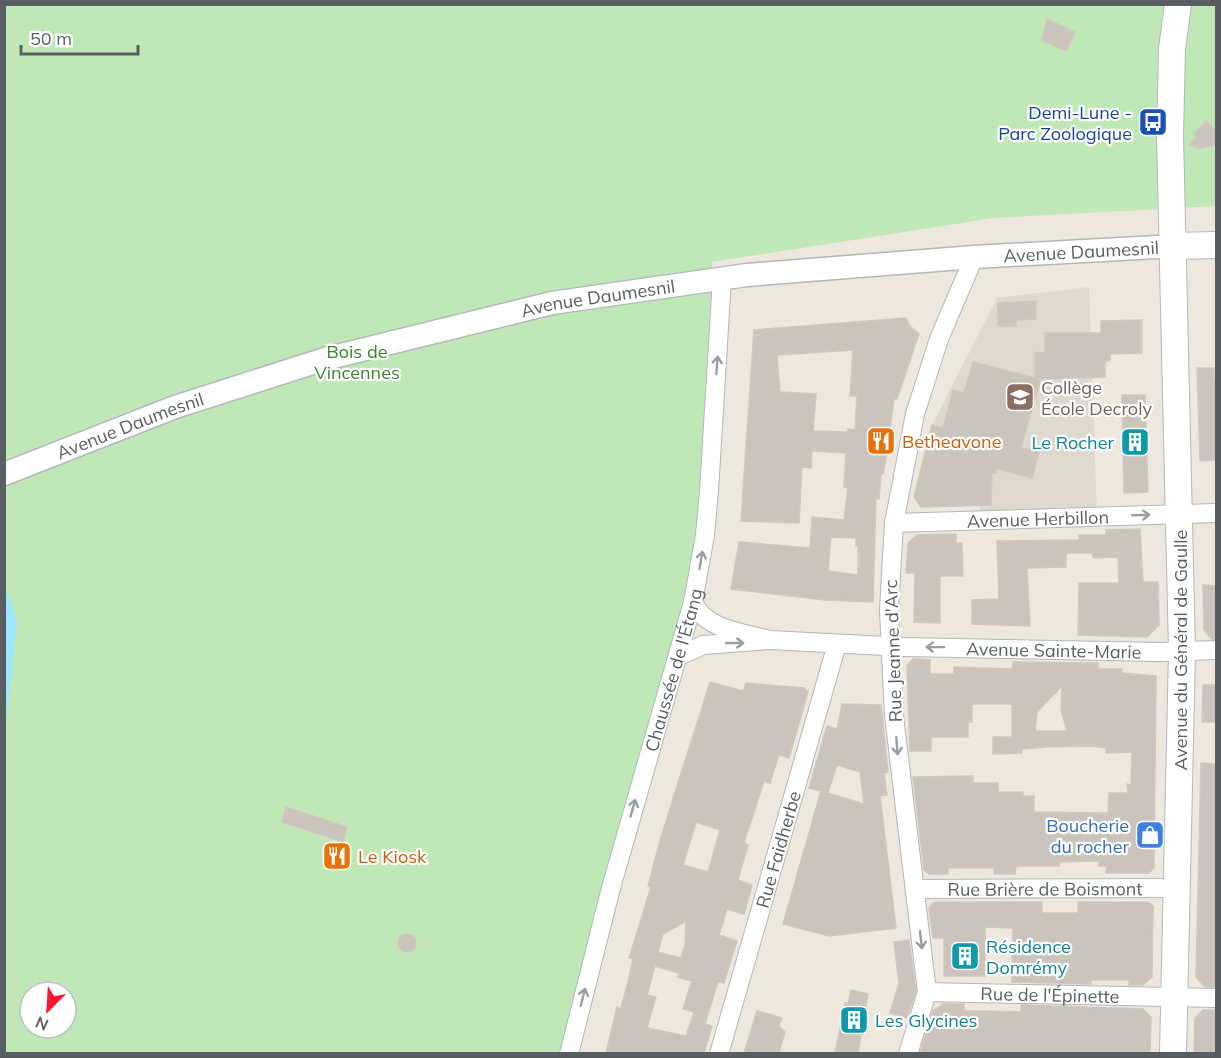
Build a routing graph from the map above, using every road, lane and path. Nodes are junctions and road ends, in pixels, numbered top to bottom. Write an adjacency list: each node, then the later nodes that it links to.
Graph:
1 (1178, 4): 3 (main road, Avenue du Général de Gaulle)
2 (1216, 245): 3 (main road, Avenue Daumesnil)
3 (1175, 246): 4 (street, Avenue Daumesnil); 8 (main road, Avenue du Général de Gaulle)
4 (974, 257): 5 (street, Avenue Daumesnil); 9 (street, Rue Jeanne d'Arc)
5 (722, 278): 6 (street, Avenue Daumesnil); 10 (street, Chaussée de l'Étang, one-way to 5)
6 (4, 474)
7 (1216, 513): 8 (street, Avenue Herbillon)
8 (1181, 514): 9 (street, Avenue Herbillon, one-way to 8); 15 (main road, Avenue du Général de Gaulle)
9 (894, 523): 13 (street, Rue Jeanne d'Arc)
10 (693, 602): 11 (street); 16 (street, Chaussée de l'Étang)
11 (770, 640): 12 (street, Avenue Sainte-Marie); 16 (street, one-way to 11)
12 (837, 644): 13 (street, Avenue Sainte-Marie); 23 (street, Rue Faidherbe)
13 (890, 646): 15 (street, Avenue Sainte-Marie, one-way to 13); 18 (street, Rue Jeanne d'Arc, one-way to 18)
14 (1216, 650): 15 (street, Avenue Sainte-Marie)
15 (1182, 651): 17 (main road, Avenue du Général de Gaulle)
16 (679, 656): 22 (street, Chaussée de l'Étang, one-way to 16)
17 (1176, 888): 18 (street, Rue Brière de Boismont); 20 (main road, Avenue du Général de Gaulle)
18 (915, 889): 19 (street, Rue Jeanne d'Arc, one-way to 19)
19 (927, 992): 20 (street, Rue de l'Épinette); 24 (street, Rue Jeanne d'Arc)
20 (1174, 997): 21 (street, Rue de l'Épinette); 25 (main road, Avenue du Général de Gaulle)
21 (1216, 998)
22 (569, 1053)
23 (719, 1053)
24 (908, 1053)
25 (1173, 1053)

